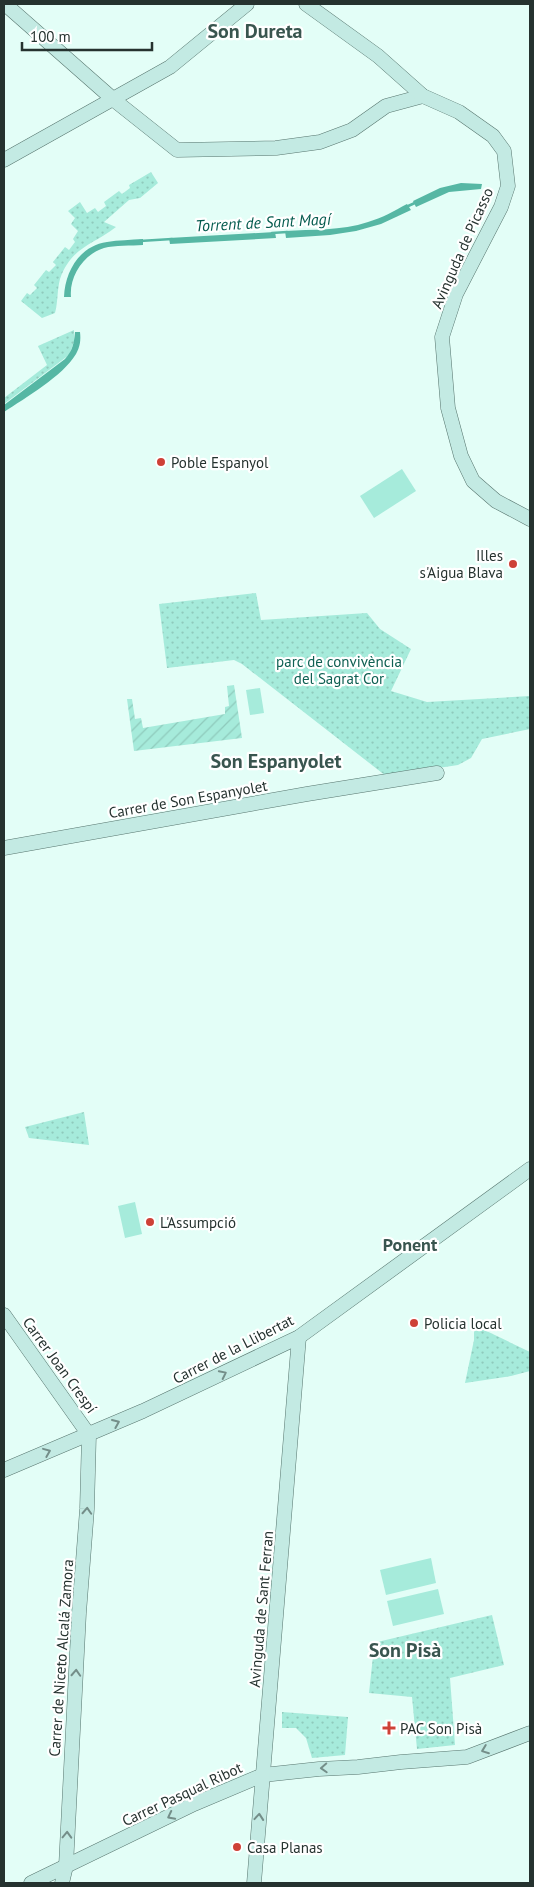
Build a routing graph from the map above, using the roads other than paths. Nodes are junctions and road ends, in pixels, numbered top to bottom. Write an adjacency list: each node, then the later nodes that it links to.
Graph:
1 (4, 4): 5 (street)
2 (247, 4): 5 (street)
3 (306, 4): 4 (street, Avinguda de Picasso)
4 (423, 96): 5 (street); 7 (street, Avinguda de Picasso)
5 (114, 100): 6 (street)
6 (4, 160)
7 (530, 519)
8 (436, 773): 9 (street, Carrer de Son Espanyolet)
9 (4, 848)
10 (530, 1169): 12 (street, Carrer de la Llibertat)
11 (4, 1315): 13 (street, Carrer Joan Crespí)
12 (299, 1337): 13 (street, Carrer de la Llibertat, one-way to 12); 16 (street, Avinguda de Sant Ferran)
13 (90, 1435): 14 (street, Carrer de la Llibertat, one-way to 13); 17 (street, Carrer de Niceto Alcalá Zamora, one-way to 13)
14 (4, 1470)
15 (530, 1733): 16 (street, Carrer Pasqual Ribot, one-way to 16)
16 (263, 1776): 17 (street, Carrer Pasqual Ribot, one-way to 17); 20 (street, Avinguda de Sant Ferran, one-way to 16)
17 (66, 1866): 18 (street, Carrer Pasqual Ribot); 19 (street, Carrer de Niceto Alcalá Zamora)
18 (31, 1883)
19 (62, 1883)
20 (254, 1883)

